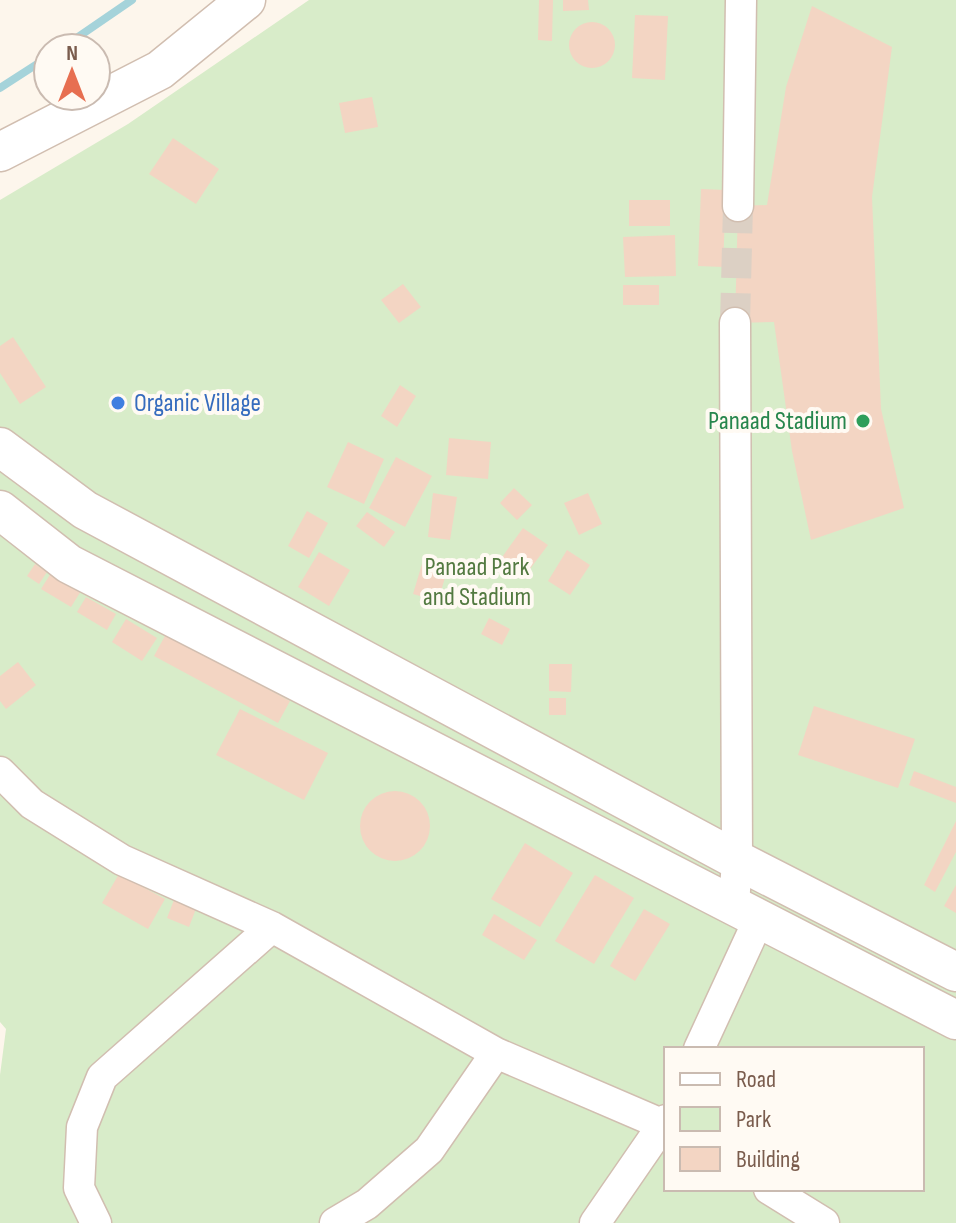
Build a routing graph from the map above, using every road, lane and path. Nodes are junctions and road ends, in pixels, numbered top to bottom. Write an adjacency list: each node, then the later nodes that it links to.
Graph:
1 (246, 0): 3 (street)
2 (741, 0): 4 (street)
3 (0, 152)
4 (738, 206)
5 (735, 323): 9 (street)
6 (0, 447): 9 (street)
7 (0, 510): 10 (street)
8 (0, 772): 11 (street)
9 (737, 860): 10 (street); 12 (street)
10 (746, 912): 13 (street); 14 (street)
11 (272, 927): 15 (street); 19 (street)
12 (956, 972)
13 (956, 1020)
14 (700, 1047)
15 (496, 1053): 16 (street); 20 (street)
16 (664, 1124)
17 (664, 1125): 21 (street)
18 (772, 1191): 22 (street)
19 (96, 1223)
20 (335, 1223)
21 (595, 1223)
22 (824, 1223)

